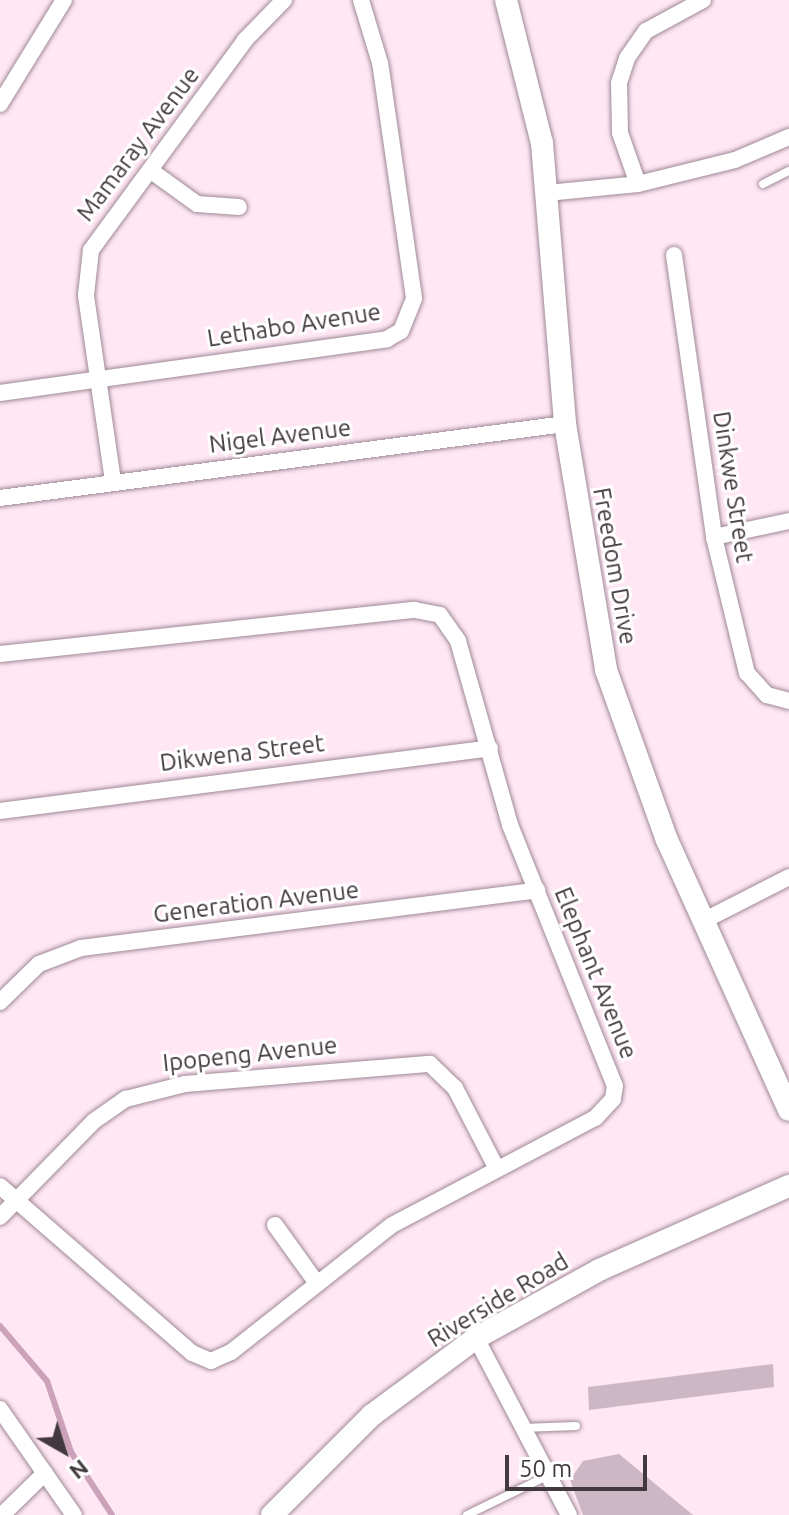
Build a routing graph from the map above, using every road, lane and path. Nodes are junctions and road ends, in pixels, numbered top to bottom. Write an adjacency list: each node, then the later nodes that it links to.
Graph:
1 (64, 0): 7 (street)
2 (284, 0): 9 (street, Mamaray Avenue)
3 (361, 0): 16 (street, Lethabo Avenue)
4 (506, 0): 13 (street, Freedom Drive)
5 (703, 0): 6 (street)
6 (683, 4): 11 (street)
7 (0, 104)
8 (789, 137): 11 (street)
9 (150, 170): 14 (street); 16 (street, Mamaray Avenue)
10 (789, 171): 12 (lane)
11 (638, 184): 13 (street)
12 (763, 184)
13 (547, 193): 18 (street, Freedom Drive)
14 (239, 207)
15 (674, 255): 22 (street, Dinkwe Street)
16 (97, 377): 17 (street, Lethabo Avenue); 19 (street, Mamaray Avenue)
17 (0, 393)
18 (565, 424): 19 (street, Nigel Avenue); 29 (street, Freedom Drive)
19 (113, 481): 20 (street, Nigel Avenue)
20 (0, 498)
21 (789, 521): 22 (street)
22 (714, 537): 24 (street, Dinkwe Street)
23 (0, 654): 25 (street, Elephant Avenue)
24 (789, 701)
25 (490, 748): 26 (street, Dikwena Street); 28 (street, Elephant Avenue)
26 (0, 811)
27 (789, 877): 29 (street)
28 (537, 890): 30 (street, Generation Avenue); 32 (street, Elephant Avenue)
29 (705, 920): 31 (street, Freedom Drive)
30 (0, 1002)
31 (789, 1110)
32 (496, 1167): 35 (street, Ipopeng Avenue); 38 (street, Elephant Avenue)
33 (0, 1186): 35 (street, Elephant Avenue)
34 (789, 1186): 39 (street, Riverside Road)
35 (15, 1201): 36 (street, Ipopeng Avenue); 38 (street, Elephant Avenue)
36 (0, 1217)
37 (275, 1225): 38 (street)
38 (316, 1282)
39 (476, 1338): 42 (street); 47 (street, Riverside Road)
40 (0, 1409): 43 (street)
41 (576, 1426): 42 (lane)
42 (521, 1428): 44 (street)
43 (45, 1473): 45 (street); 46 (street)
44 (547, 1476): 48 (lane); 49 (street)
45 (2, 1515)
46 (74, 1515)
47 (272, 1515)
48 (467, 1515)
49 (569, 1515)

